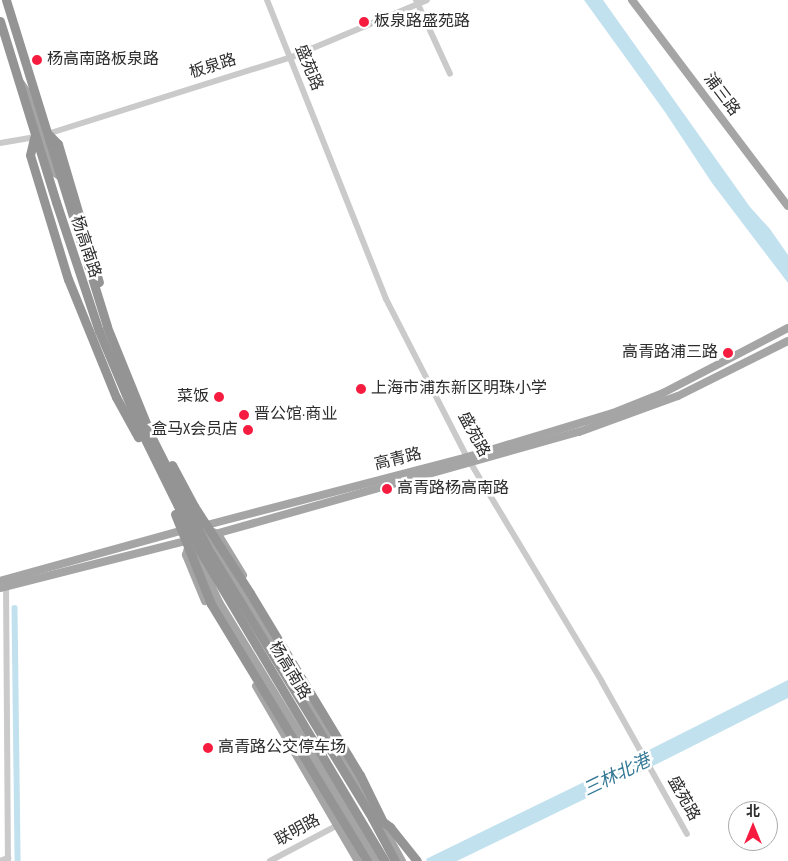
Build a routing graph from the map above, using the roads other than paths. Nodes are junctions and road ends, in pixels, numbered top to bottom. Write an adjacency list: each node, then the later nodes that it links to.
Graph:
1 (7, 0): 10 (main road, 杨高南路); 15 (highway, 杨高南路)
2 (267, 0): 8 (street, 盛苑路)
3 (427, 0): 5 (street, 板泉路)
4 (632, 0): 12 (main road, 浦三路)
5 (417, 2): 8 (street, 板泉路); 9 (street)
6 (0, 21): 16 (highway, 杨高南路)
7 (0, 30): 10 (main road, 杨高南路)
8 (289, 58): 10 (street, 板泉路); 19 (street, 盛苑路)
9 (450, 74)
10 (41, 136): 11 (street, 板泉路); 17 (highway); 18 (highway); 21 (main road, 杨高南路); 23 (main road, 杨高南路)
11 (0, 142)
12 (788, 206)
13 (788, 328): 19 (main road, 高青路)
14 (788, 341): 20 (main road, 高青路)
15 (131, 389): 17 (highway, 杨高南路); 30 (highway, 杨高南路)
16 (134, 415): 18 (highway, 杨高南路); 30 (highway, 杨高南路)
17 (148, 416): 34 (highway, 杨高南路)
18 (140, 440): 38 (highway, 杨高南路)
19 (467, 456): 20 (street, 盛苑路); 23 (main road, 高青路)
20 (472, 464): 26 (main road, 高青路); 37 (street, 盛苑路)
21 (157, 470): 22 (main road, 杨高南路); 24 (main road, 杨高南路)
22 (179, 516): 24 (main road, 杨高南路); 25 (main road)
23 (198, 527): 24 (main road, 高青路); 26 (main road)
24 (187, 530): 25 (main road, 高青路); 26 (main road); 27 (main road); 28 (main road, 杨高南路)
25 (173, 533): 29 (main road, 高青路)
26 (218, 534): 27 (main road, 高青路); 31 (main road, 杨高南路)
27 (208, 536): 28 (main road, 高青路); 31 (main road, 杨高南路)
28 (190, 540): 29 (main road, 高青路); 35 (main road, 杨高南路); 36 (main road, 杨高南路)
29 (3, 584): 40 (street)
30 (293, 699): 33 (highway, 杨高南路); 36 (highway, 杨高南路)
31 (353, 772): 32 (main road, 杨高南路)
32 (356, 782): 33 (main road, 杨高南路); 34 (main road, 杨高南路)
33 (358, 796): 47 (highway, 杨高南路)
34 (383, 822): 48 (main road, 杨高南路); 49 (highway)
35 (338, 825): 42 (street, 联明路); 43 (main road, 杨高南路)
36 (360, 826): 39 (main road, 杨高南路); 45 (main road, 杨高南路); 46 (highway, 杨高南路)
37 (686, 834)
38 (354, 838): 39 (highway, 杨高南路); 43 (main road, 杨高南路)
39 (359, 847): 44 (highway)
40 (8, 859): 41 (street)
41 (0, 860)
42 (270, 861)
43 (358, 861)
44 (367, 861)
45 (377, 861)
46 (385, 861)
47 (395, 861)
48 (402, 861)
49 (417, 861)

